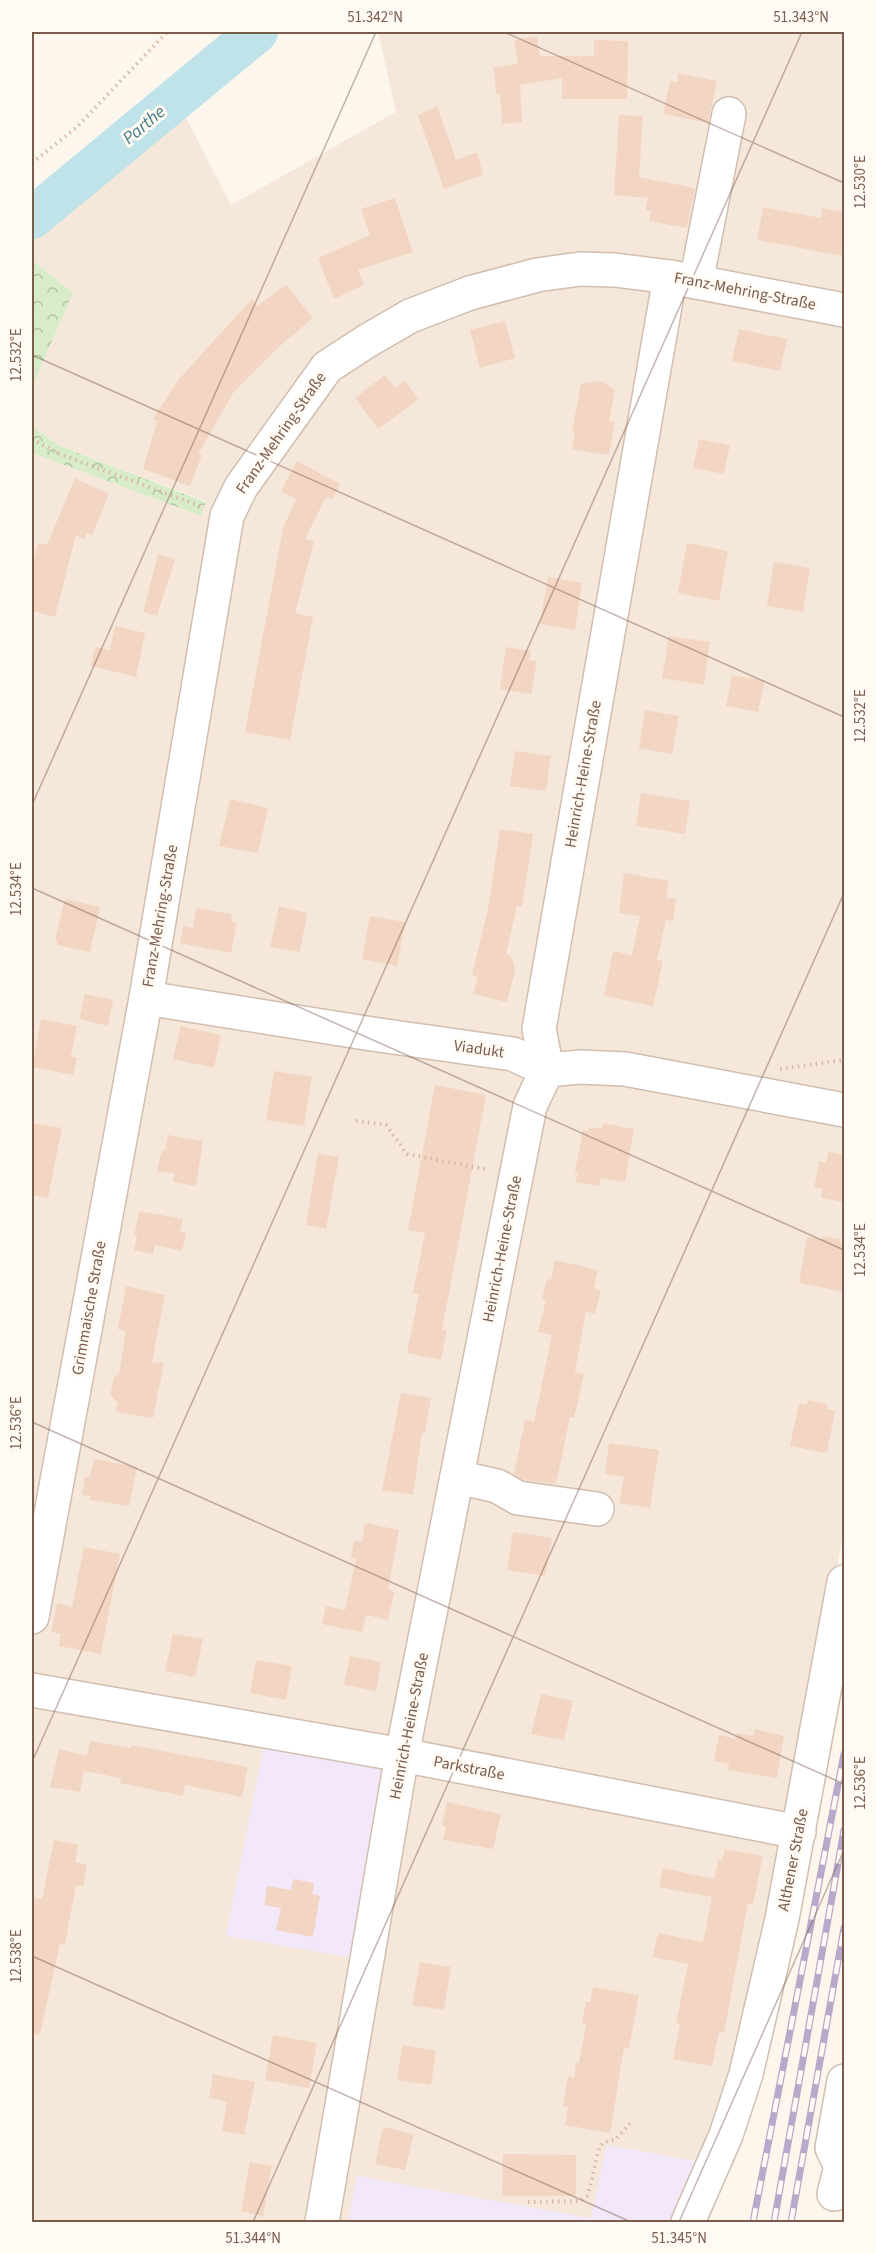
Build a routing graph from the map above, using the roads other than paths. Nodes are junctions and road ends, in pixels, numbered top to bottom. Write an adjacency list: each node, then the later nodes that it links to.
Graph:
1 (729, 114): 2 (street, Heinrich-Heine-Straße)
2 (683, 279): 3 (street, Franz-Mehring-Straße); 4 (street, Franz-Mehring-Straße); 5 (street, Heinrich-Heine-Straße)
3 (844, 310)
4 (146, 998): 5 (street, Viadukt); 10 (street, Grimmaische Straße)
5 (547, 1070): 6 (street); 7 (street, Heinrich-Heine-Straße)
6 (844, 1110)
7 (457, 1477): 8 (street); 12 (street, Heinrich-Heine-Straße)
8 (597, 1509)
9 (844, 1582): 13 (street, Althener Straße)
10 (32, 1617)
11 (32, 1690): 12 (street, Parkstraße)
12 (402, 1755): 13 (street, Parkstraße); 16 (street, Heinrich-Heine-Straße)
13 (799, 1832): 17 (street, Althener Straße)
14 (844, 2081): 15 (street)
15 (840, 2176)
16 (322, 2223)
17 (688, 2223)

